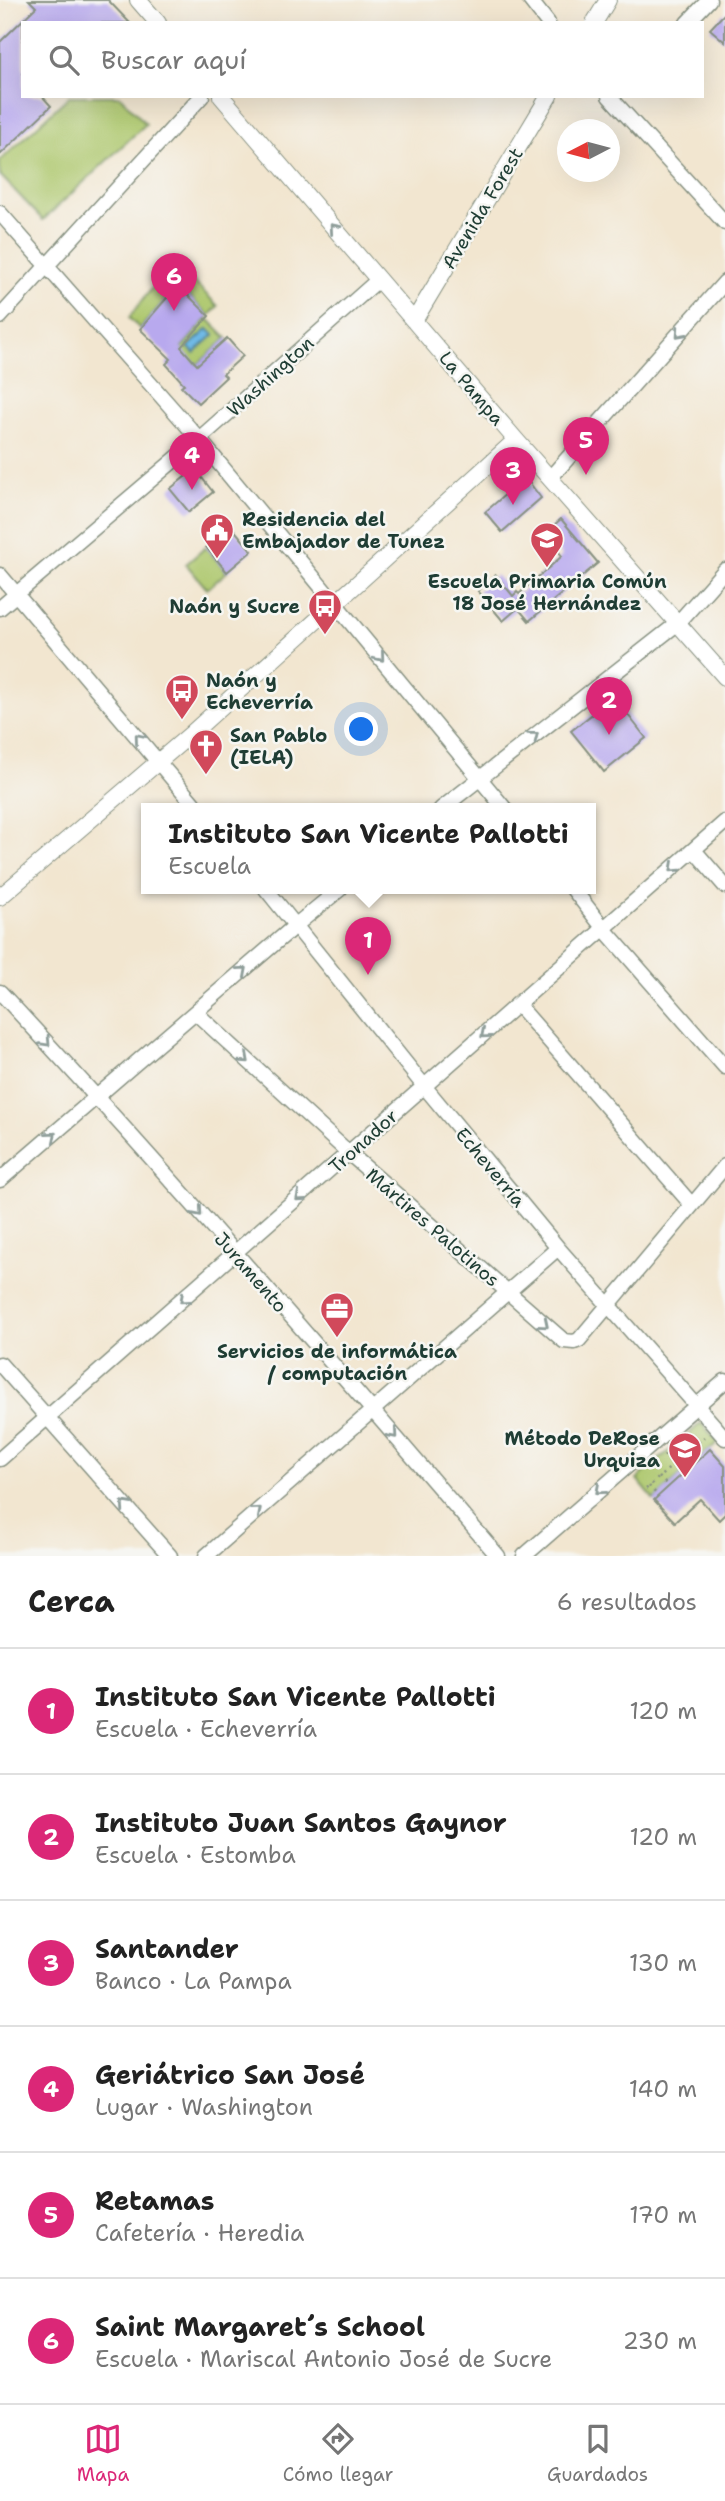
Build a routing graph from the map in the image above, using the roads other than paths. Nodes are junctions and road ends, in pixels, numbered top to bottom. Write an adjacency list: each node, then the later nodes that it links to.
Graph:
1 (138, 0): 5 (street)
2 (530, 0): 6 (street)
3 (608, 0): 7 (street)
4 (709, 0): 8 (street)
5 (156, 21)
6 (546, 21)
7 (595, 21)
8 (689, 21)
9 (200, 98): 15 (street)
10 (223, 98): 16 (street, La Pampa, one-way to 10)
11 (548, 98): 19 (street, Avenida Forest)
12 (613, 98): 14 (street)
13 (0, 213): 15 (street)
14 (725, 223)
15 (45, 266): 18 (street); 20 (street)
16 (378, 280): 19 (street, La Pampa); 20 (street, Washington)
17 (725, 282): 22 (street, one-way to 22)
18 (0, 317)
19 (414, 320): 21 (street, La Pampa)
20 (199, 439): 25 (street, Washington); 26 (street)
21 (516, 440): 22 (street, La Pampa); 26 (street)
22 (550, 478): 28 (street, La Pampa)
23 (725, 570): 28 (street)
24 (0, 575): 25 (street)
25 (17, 593): 27 (street, Washington); 30 (street, one-way to 25)
26 (337, 604): 30 (street); 31 (street, one-way to 31)
27 (0, 608)
28 (678, 622): 29 (street, La Pampa); 31 (street, one-way to 28)
29 (725, 677)
30 (159, 762): 32 (street); 41 (street)
31 (480, 778): 33 (street); 34 (street)
32 (193, 803)
33 (449, 803)
34 (500, 803)
35 (725, 822): 36 (street, Tronador)
36 (694, 850): 37 (street); 43 (street, Tronador, one-way to 43)
37 (725, 886)
38 (270, 894): 42 (street, Echeverría)
39 (335, 894): 42 (street)
40 (577, 894): 43 (street)
41 (0, 897)
42 (296, 925): 46 (street, one-way to 42); 48 (street, Echeverría)
43 (604, 930): 45 (street, Tronador); 47 (street)
44 (0, 992): 49 (street, Juramento, one-way to 49)
45 (518, 1005): 48 (street, Tronador, one-way to 48); 53 (street)
46 (195, 1012): 49 (street); 50 (street, Mártires Palotinos, one-way to 50)
47 (725, 1068)
48 (424, 1086): 50 (street, Tronador); 54 (street, Echeverría)
49 (98, 1097): 52 (street, one-way to 49); 55 (street, Juramento, one-way to 55)
50 (350, 1154): 55 (street, Tronador, one-way to 55); 56 (street, Mártires Palotinos)
51 (725, 1166): 53 (street)
52 (0, 1180)
53 (691, 1205): 57 (street)
54 (558, 1248): 56 (street); 57 (street, Echeverría)
55 (235, 1254): 61 (street, Juramento); 62 (street, Tronador, one-way to 62)
56 (508, 1294): 57 (street, Mártires Palotinos, one-way to 57); 61 (street)
57 (608, 1303): 60 (street, Echeverría)
58 (0, 1364): 62 (street)
59 (725, 1381): 60 (street)
60 (696, 1405): 63 (street, Echeverría); 68 (street, one-way to 68)
61 (372, 1409): 66 (street, one-way to 61); 67 (street, Juramento, one-way to 67)
62 (48, 1419): 64 (street, Tronador); 65 (street, one-way to 62)
63 (720, 1432)
64 (0, 1459)
65 (170, 1556)
66 (206, 1556)
67 (498, 1556)
68 (524, 1556)

